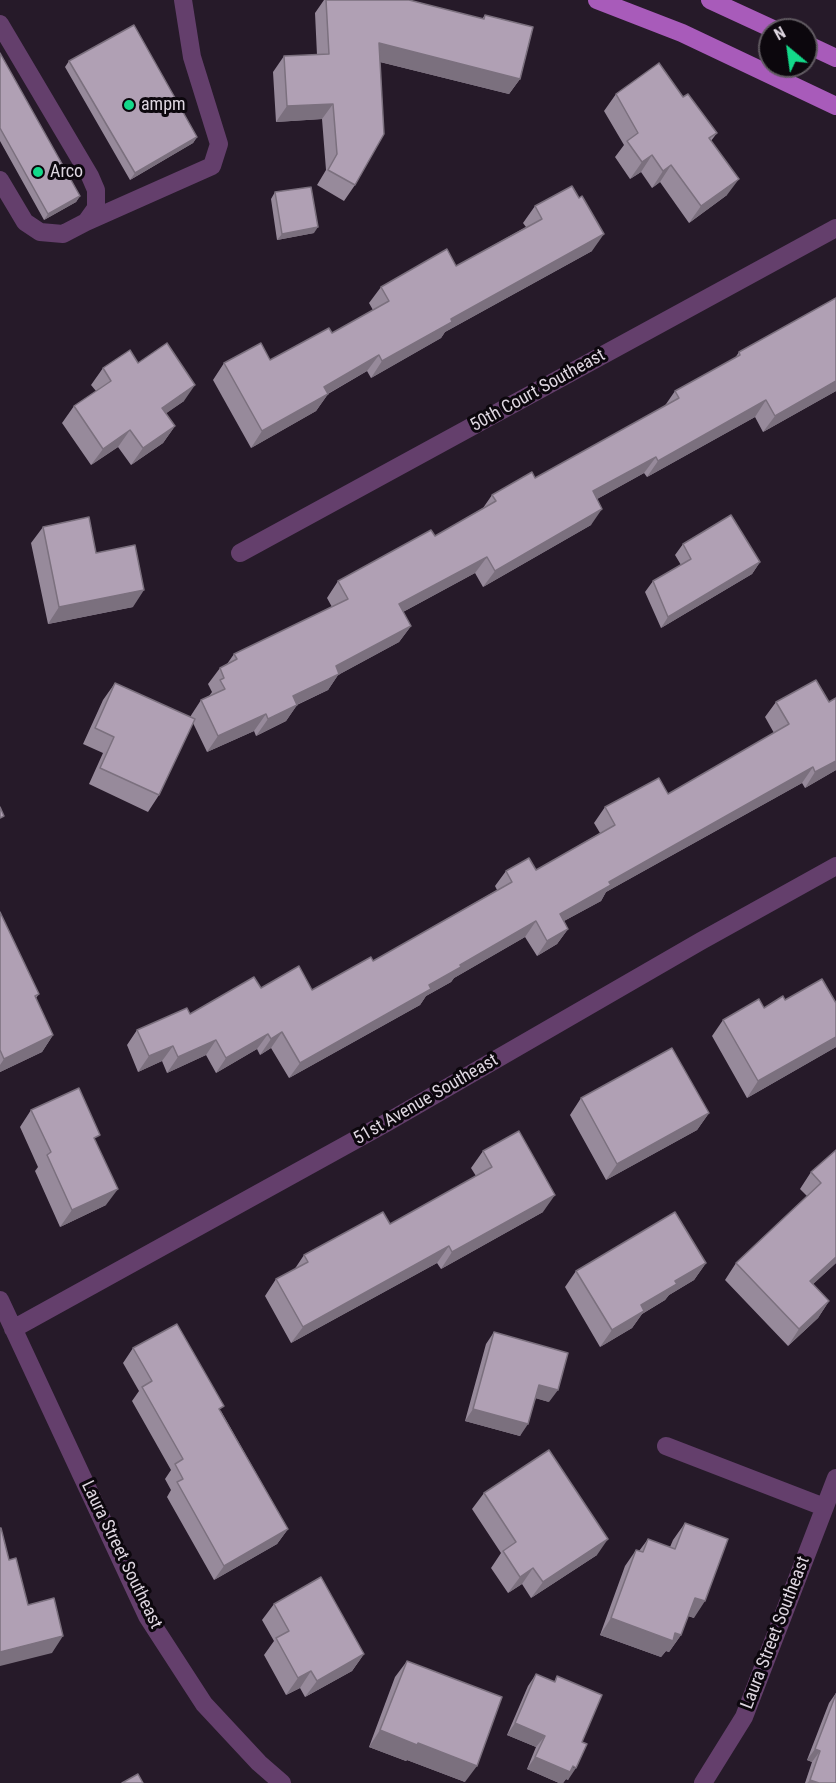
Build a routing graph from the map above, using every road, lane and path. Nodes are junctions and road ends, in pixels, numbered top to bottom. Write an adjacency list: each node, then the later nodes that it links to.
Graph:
1 (183, 0): 10 (street)
2 (597, 0): 8 (main road)
3 (710, 0): 4 (main road)
4 (758, 22)
5 (0, 24): 10 (street)
6 (818, 50): 7 (main road)
7 (836, 58)
8 (836, 106)
9 (0, 180): 10 (street)
10 (86, 222)
11 (836, 228): 12 (street, 50th Court Southeast)
12 (240, 553)
13 (836, 867): 15 (street, 51st Avenue Southeast)
14 (0, 1300): 15 (street, Laura Street Southeast)
15 (13, 1329): 19 (street, Laura Street Southeast)
16 (666, 1446): 18 (street)
17 (836, 1478): 18 (street, Laura Street Southeast)
18 (824, 1507): 20 (street, Laura Street Southeast)
19 (282, 1783)
20 (704, 1783)

